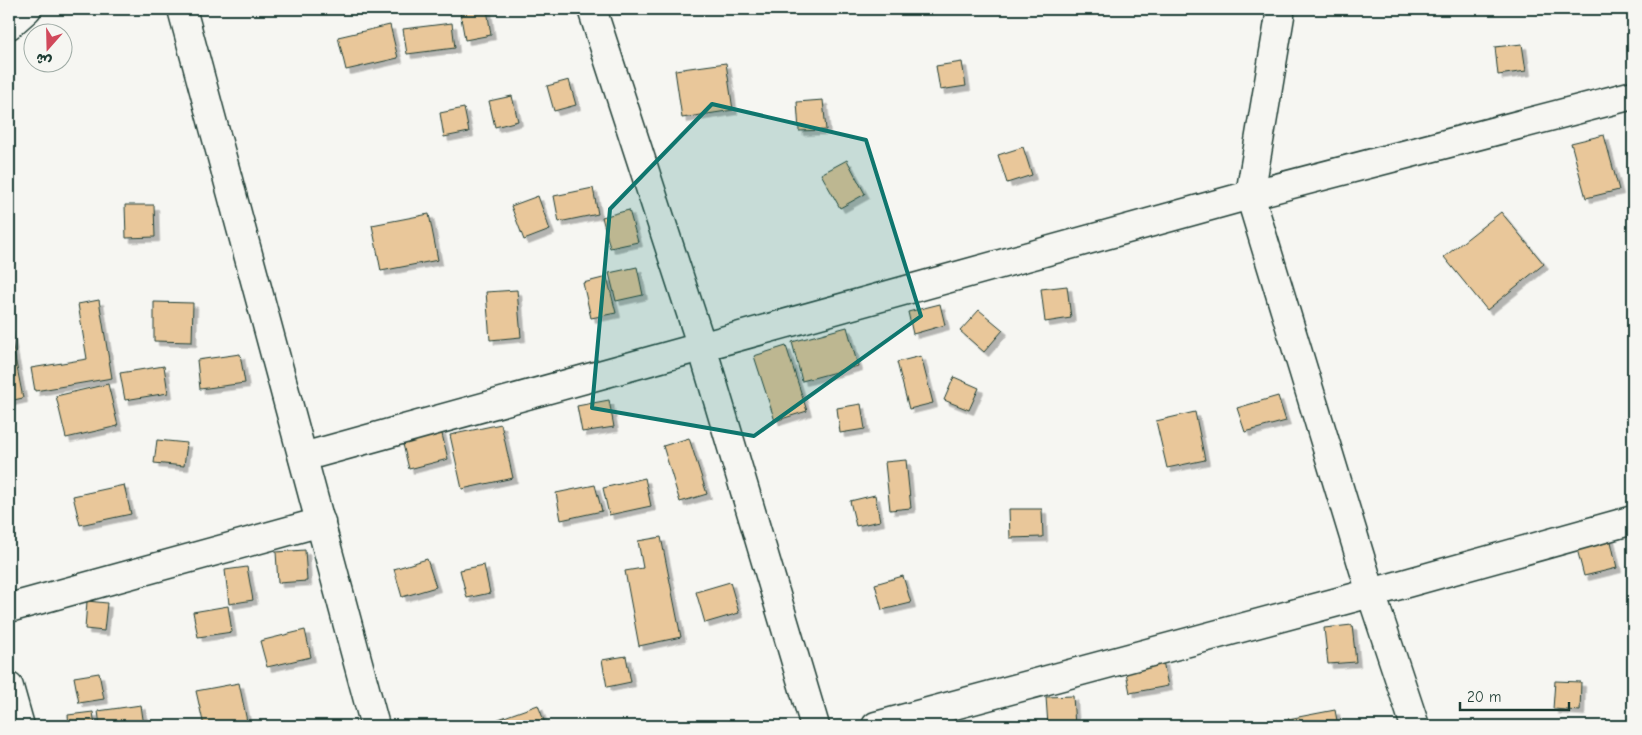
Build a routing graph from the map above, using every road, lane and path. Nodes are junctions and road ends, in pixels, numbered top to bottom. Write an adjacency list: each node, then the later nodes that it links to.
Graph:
1 (27, 9): 5 (street)
2 (182, 9): 9 (street)
3 (592, 9): 8 (street)
4 (1281, 11): 7 (street)
5 (9, 25)
6 (1633, 95): 7 (street)
7 (1250, 195): 8 (street); 12 (street)
8 (702, 346): 9 (street); 17 (street)
9 (303, 458): 11 (street)
10 (1633, 520): 12 (street)
11 (320, 522): 13 (street); 16 (street)
12 (1371, 593): 18 (street); 19 (street)
13 (9, 608)
14 (9, 687): 15 (street)
15 (20, 726)
16 (374, 726)
17 (815, 726)
18 (876, 726)
19 (1415, 726)

